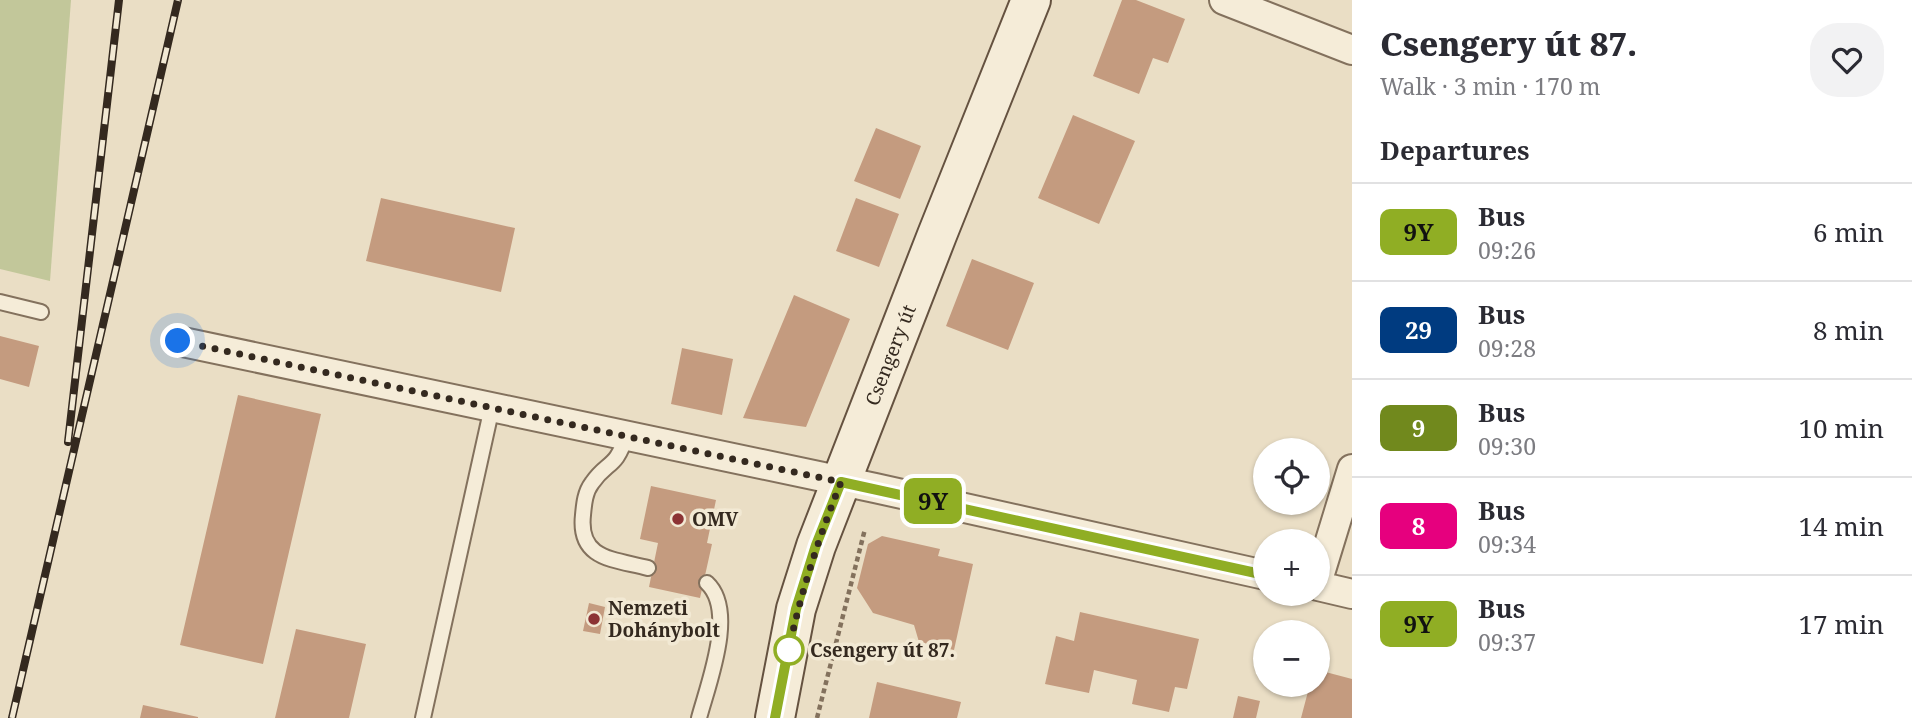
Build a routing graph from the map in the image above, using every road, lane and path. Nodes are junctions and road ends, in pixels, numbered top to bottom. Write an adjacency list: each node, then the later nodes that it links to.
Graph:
1 (1031, 0): 10 (main road, Csengery út)
2 (1224, 0): 3 (street)
3 (1352, 50)
4 (0, 302): 5 (lane)
5 (41, 312)
6 (178, 341): 7 (street)
7 (492, 407): 8 (street); 17 (lane)
8 (626, 436): 10 (street); 12 (lane)
9 (1352, 469): 11 (street)
10 (841, 482): 13 (street); 19 (main road, Csengery út)
11 (1330, 541)
12 (648, 568)
13 (1253, 572)
14 (707, 583): 18 (lane)
15 (1330, 589): 16 (street)
16 (1352, 594)
17 (423, 718)
18 (699, 718)
19 (775, 718)

